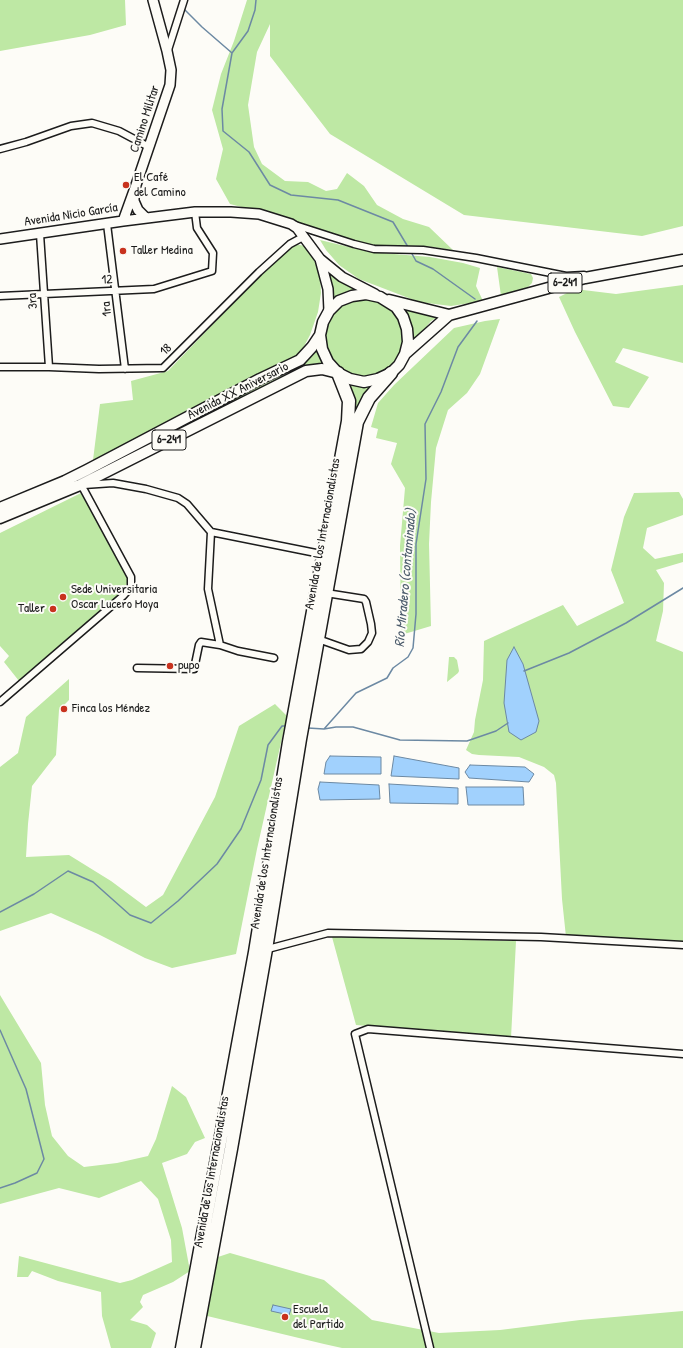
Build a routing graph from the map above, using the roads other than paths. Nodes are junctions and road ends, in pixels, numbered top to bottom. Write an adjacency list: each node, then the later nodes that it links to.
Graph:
1 (153, 0): 3 (main road, Camino Militar)
2 (184, 1): 3 (street)
3 (167, 51): 4 (main road, Camino Militar)
4 (149, 147): 5 (street); 6 (main road, Camino Militar)
5 (0, 149)
6 (134, 192): 8 (main road); 9 (main road, Camino Militar)
7 (195, 212): 8 (main road, Avenida Nicio García); 11 (main road, Avenida Nicio García); 18 (street, 12)
8 (146, 218): 9 (main road, Avenida Nicio García)
9 (123, 221): 10 (main road, Avenida Nicio García)
10 (107, 224): 12 (main road, Avenida Nicio García); 18 (street, 1ra)
11 (291, 224): 13 (main road, Avenida Nicio García); 17 (street)
12 (40, 234): 14 (main road, Avenida Nicio García); 19 (street, 3ra)
13 (303, 237): 15 (main road, Avenida Nicio García); 28 (street, 18)
14 (0, 239)
15 (320, 259): 21 (main road); 22 (main road)
16 (683, 260): 17 (main road, 6-241)
17 (597, 276): 23 (main road, 6-241)
18 (116, 290): 19 (street, 12); 28 (street, 1ra)
19 (43, 295): 20 (street, 12); 27 (street, 3ra)
20 (0, 296)
21 (383, 298): 22 (main road, 6-241); 23 (main road, 6-241); 25 (main road, 6-241)
22 (329, 311): 24 (main road, 6-241)
23 (450, 315): 25 (main road, 6-241)
24 (320, 335): 29 (main road); 31 (main road, Avenida XX Aniversario / 6-241)
25 (405, 354): 30 (main road, 6-241)
26 (0, 367): 27 (street, 18)
27 (49, 367): 28 (street, 18)
28 (125, 369)
29 (338, 373): 30 (main road, 6-241); 32 (main road, Avenida XX Aniversario / 6-241); 36 (highway, Avenida de los Internacionalistas)
30 (390, 373): 36 (highway, Avenida de los Internacionalistas)
31 (65, 481): 32 (street); 33 (main road, Avenida XX Aniversario / 6-241)
32 (80, 485): 34 (main road, Avenida XX Aniversario / 6-241); 35 (street); 43 (street)
33 (0, 508)
34 (0, 518)
35 (211, 532): 36 (street); 39 (street)
36 (328, 556): 37 (highway, Avenida de los Internacionalistas); 42 (highway, Avenida de los Internacionalistas)
37 (326, 593): 38 (highway, Avenida de los Internacionalistas); 38 (street)
38 (318, 639): 42 (highway, Avenida de los Internacionalistas)
39 (220, 645): 40 (street); 41 (street)
40 (274, 658)
41 (137, 668)
42 (302, 698): 45 (highway, Avenida de los Internacionalistas)
43 (0, 702)
44 (683, 945): 45 (street)
45 (260, 950): 47 (highway, Avenida de los Internacionalistas); 48 (highway, Avenida de los Internacionalistas)
46 (683, 1054): 49 (street)
47 (182, 1348)
48 (194, 1348)
49 (430, 1348)

